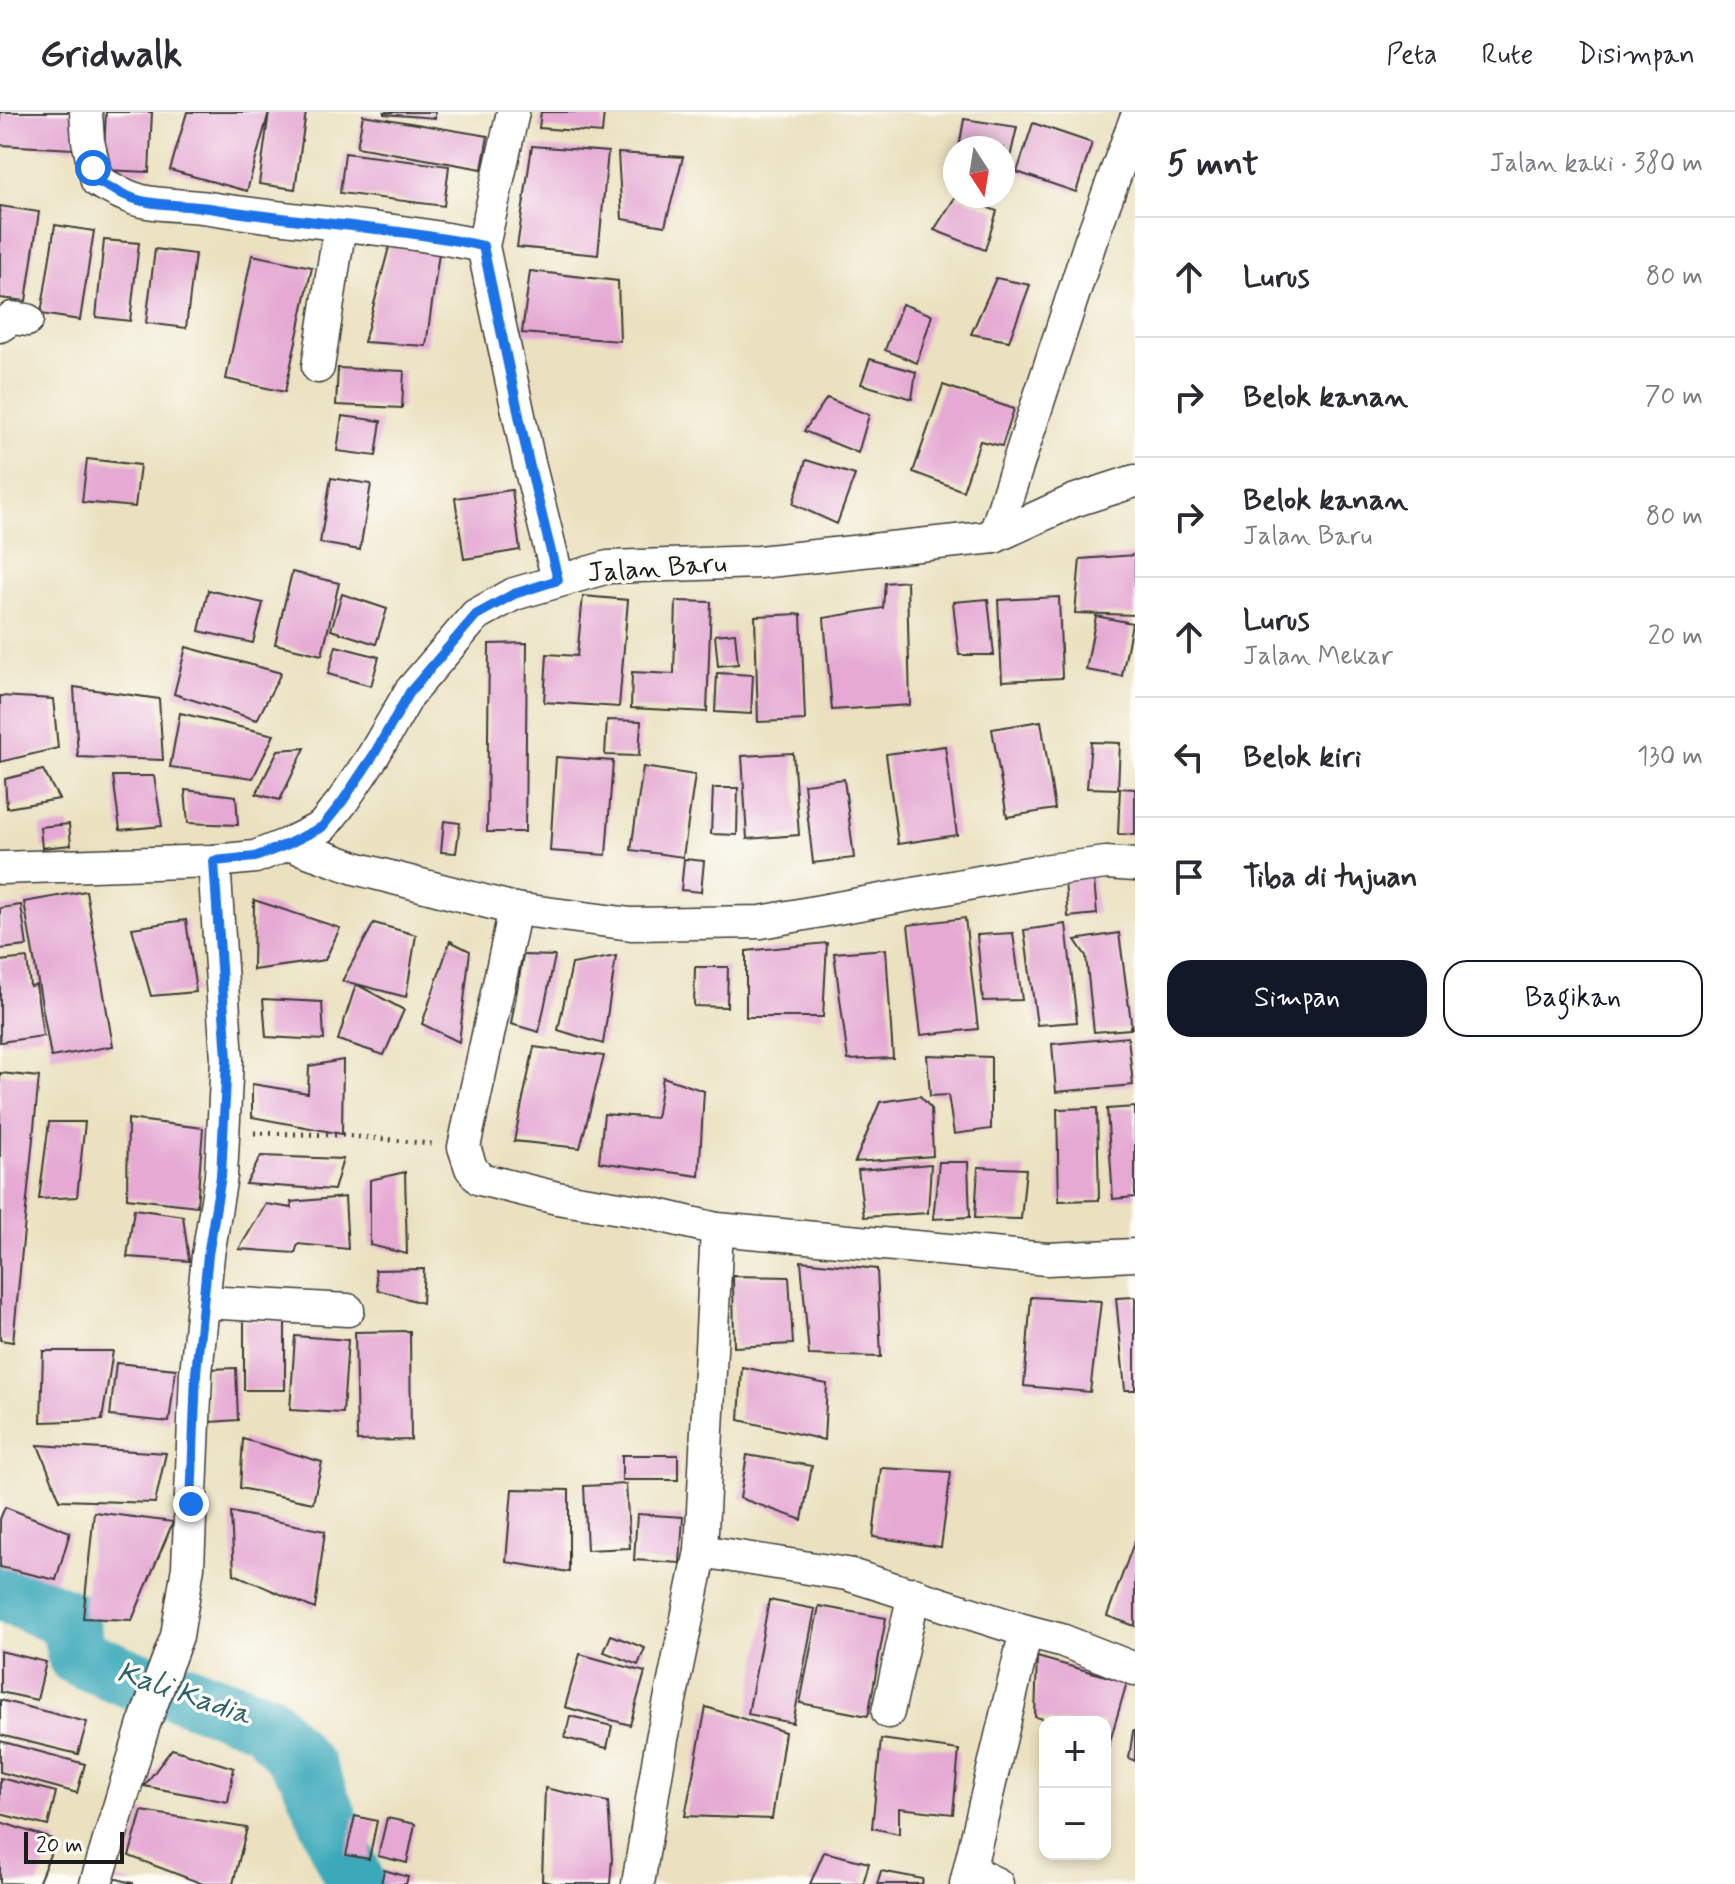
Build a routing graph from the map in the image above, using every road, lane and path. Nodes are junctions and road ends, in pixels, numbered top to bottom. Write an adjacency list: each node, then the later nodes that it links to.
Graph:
1 (86, 112): 4 (street)
2 (513, 112): 5 (street)
3 (1135, 121): 8 (street)
4 (340, 225): 5 (street); 6 (street)
5 (483, 246): 9 (street)
6 (318, 367)
7 (1135, 481): 8 (street, Jalan Baru)
8 (994, 537): 9 (street, Jalan Baru)
9 (558, 580): 10 (street, Jalan Baru)
10 (288, 844): 11 (street, Jalan Baru); 14 (street)
11 (214, 861): 13 (street, Jalan Baru); 15 (street)
12 (1135, 865): 14 (street)
13 (0, 868)
14 (515, 909): 16 (street)
15 (224, 1132): 16 (path); 19 (street)
16 (464, 1147): 17 (street)
17 (717, 1229): 18 (street); 21 (street)
18 (1135, 1255)
19 (204, 1302): 20 (street); 27 (street)
20 (348, 1310)
21 (701, 1551): 22 (street); 28 (street)
22 (914, 1593): 23 (street); 25 (street)
23 (1026, 1631): 24 (street); 26 (street)
24 (1135, 1669)
25 (888, 1712)
26 (978, 1880)
27 (96, 1884)
28 (638, 1884)

